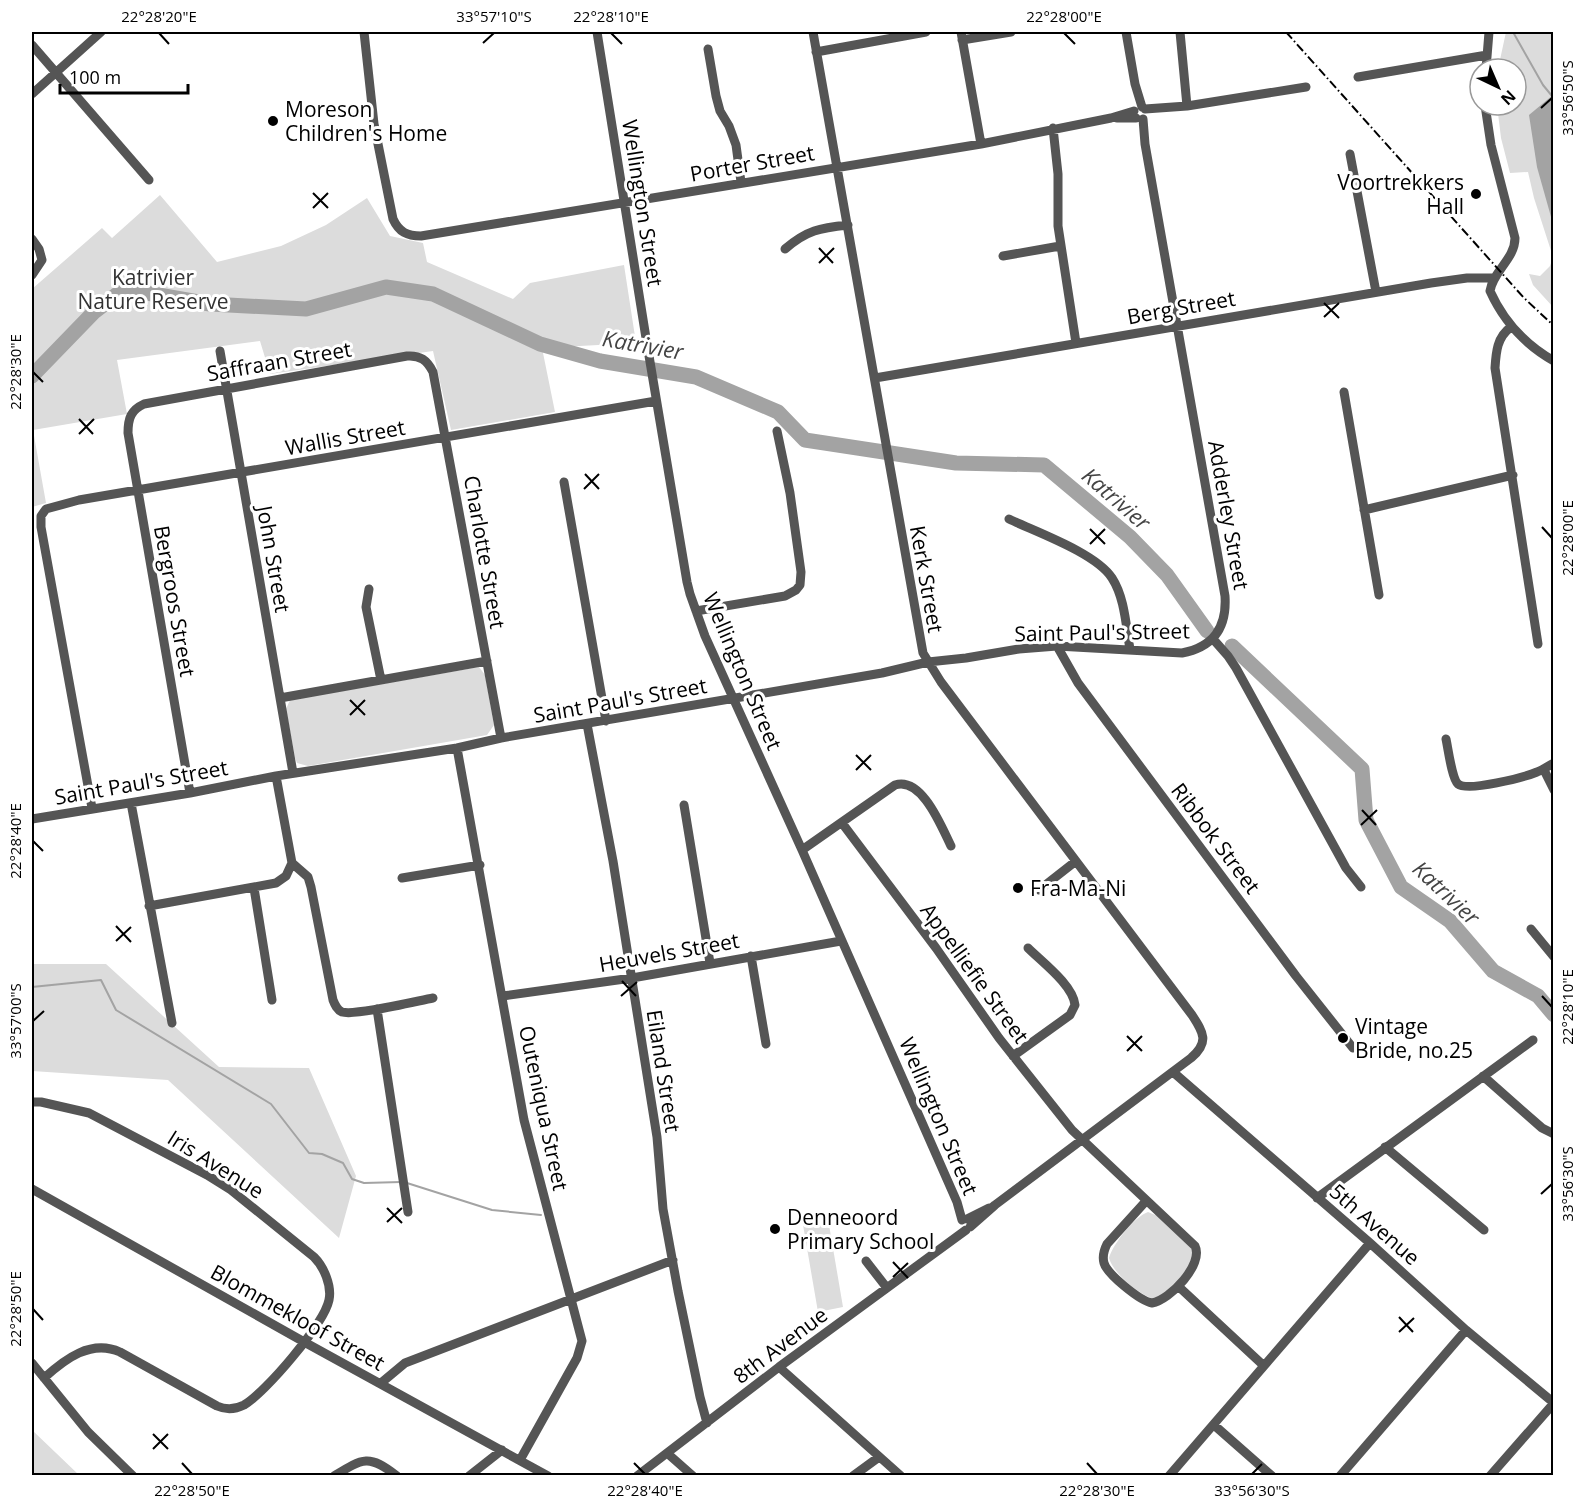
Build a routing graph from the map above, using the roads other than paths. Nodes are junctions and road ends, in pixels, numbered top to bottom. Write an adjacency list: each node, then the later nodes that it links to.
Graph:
1 (101, 32): 15 (street)
2 (364, 32): 28 (street, Porter Street)
3 (597, 32): 28 (street, Wellington Street)
4 (813, 32): 13 (street, Kerk Street)
5 (926, 32): 13 (street)
6 (1011, 32): 10 (street)
7 (1126, 32): 20 (street, Adderley Street)
8 (1180, 32): 19 (street)
9 (1490, 32): 14 (street)
10 (962, 36): 23 (street)
11 (32, 45): 15 (street)
12 (708, 49): 27 (street)
13 (816, 52): 25 (street, Kerk Street)
14 (1487, 55): 16 (street)
15 (56, 72): 18 (street); 26 (street)
16 (1358, 77)
17 (1306, 87): 19 (street, Porter Street)
18 (32, 94)
19 (1187, 106): 20 (street, Porter Street)
20 (1140, 113): 22 (street, Porter Street); 37 (street, Adderley Street)
21 (1487, 117): 35 (street)
22 (1053, 128): 23 (street, Porter Street); 31 (street)
23 (981, 144): 25 (street, Porter Street)
24 (1350, 154): 36 (street)
25 (837, 166): 27 (street, Porter Street); 29 (street, Kerk Street)
26 (149, 180)
27 (741, 182): 28 (street, Porter Street)
28 (625, 203): 46 (street, Wellington Street)
29 (848, 225): 32 (street); 43 (street, Kerk Street)
30 (32, 238): 34 (street)
31 (1060, 246): 33 (street); 39 (street)
32 (785, 249)
33 (1003, 256)
34 (32, 275)
35 (1494, 278): 36 (street, Berg Street); 38 (street)
36 (1376, 292): 37 (street, Berg Street)
37 (1177, 326): 39 (street, Berg Street); 59 (street, Adderley Street)
38 (1511, 327): 41 (street); 51 (street)
39 (1076, 343): 43 (street, Berg Street)
40 (219, 351): 44 (street, John Street)
41 (1554, 361)
42 (433, 372): 44 (street, Saffraan Street); 49 (street, Charlotte Street)
43 (875, 378): 64 (street, Kerk Street)
44 (226, 389): 47 (street, Saffraan Street); 50 (street, John Street)
45 (1344, 392): 54 (street)
46 (656, 400): 49 (street, Wallis Street); 58 (street, Wellington Street)
47 (130, 416): 53 (street, Bergroos Street)
48 (777, 431): 58 (street)
49 (447, 438): 50 (street, Wallis Street); 63 (street, Charlotte Street)
50 (241, 474): 53 (street, Wallis Street); 66 (street, John Street)
51 (1513, 475): 54 (street); 60 (street)
52 (564, 482): 68 (street)
53 (137, 490): 78 (street, Bergroos Street); 81 (street, Wallis Street)
54 (1364, 510): 57 (street)
55 (1009, 519): 62 (street)
56 (369, 589): 65 (street)
57 (1379, 595)
58 (696, 611): 67 (street, Wellington Street)
59 (1213, 639): 62 (street, Saint Paul's Street); 90 (street)
60 (1538, 644)
61 (1057, 646): 62 (street, Saint Paul's Street); 64 (street, Saint Paul's Street); 109 (street, Ribbok Street)
62 (1130, 650)
63 (487, 661): 65 (street); 70 (street, Charlotte Street)
64 (928, 662): 67 (street, Saint Paul's Street); 86 (street, Kerk Street)
65 (381, 680): 66 (street)
66 (280, 698): 75 (street, John Street)
67 (733, 698): 68 (street, Saint Paul's Street); 85 (street, Wellington Street)
68 (606, 721): 69 (street, Saint Paul's Street)
69 (587, 724): 70 (street, Saint Paul's Street); 100 (street, Eiland Street)
70 (501, 738): 72 (street, Saint Paul's Street)
71 (1446, 739): 74 (street)
72 (457, 748): 75 (street, Saint Paul's Street); 88 (street, Outeniqua Street)
73 (1554, 763): 74 (street)
74 (1544, 770): 77 (street)
75 (293, 773): 76 (street, Saint Paul's Street)
76 (276, 776): 78 (street, Saint Paul's Street); 87 (street)
77 (1554, 790)
78 (190, 793): 79 (street, Saint Paul's Street)
79 (131, 803): 81 (street, Saint Paul's Street); 93 (street)
80 (684, 805): 99 (street)
81 (92, 808): 82 (street, Saint Paul's Street)
82 (32, 819)
83 (842, 823): 84 (street); 85 (street); 110 (street, Appelliefie Street)
84 (951, 846)
85 (802, 850): 95 (street, Wellington Street)
86 (1076, 861): 92 (street); 108 (street, Kerk Street)
87 (292, 863): 91 (street); 104 (street)
88 (480, 865): 89 (street); 101 (street, Outeniqua Street)
89 (402, 878)
90 (1361, 887)
91 (254, 888): 93 (street); 103 (street)
92 (1039, 890)
93 (149, 906): 105 (street)
94 (1531, 929): 98 (street)
95 (841, 941): 97 (street, Heuvels Street); 121 (street, Wellington Street)
96 (1028, 948): 110 (street)
97 (752, 956): 99 (street, Heuvels Street); 107 (street)
98 (1554, 957)
99 (710, 963): 100 (street, Heuvels Street)
100 (632, 978): 101 (street, Heuvels Street); 124 (street, Eiland Street)
101 (503, 996): 128 (street, Outeniqua Street)
102 (433, 998): 104 (street)
103 (272, 1000)
104 (377, 1009): 120 (street)
105 (172, 1023)
106 (1533, 1040): 112 (street)
107 (766, 1044)
108 (1201, 1047): 111 (street, 8th Avenue)
109 (1353, 1048)
110 (1013, 1056): 115 (street, Appelliefie Street)
111 (1173, 1072): 115 (street, 8th Avenue); 118 (street, 5th Avenue)
112 (1484, 1076): 114 (street); 116 (street)
113 (32, 1102): 130 (street, Iris Avenue)
114 (1554, 1134)
115 (1082, 1141): 119 (street, Appelliefie Street); 121 (street, 8th Avenue)
116 (1384, 1147): 118 (street); 122 (street)
117 (32, 1189): 130 (street, Blommekloof Street)
118 (1317, 1198): 123 (street, 5th Avenue)
119 (1146, 1201): 126 (street); 126 (street)
120 (408, 1212)
121 (965, 1224): 127 (street, 8th Avenue)
122 (1484, 1230)
123 (1370, 1243): 129 (street, 5th Avenue); 132 (street)
124 (673, 1260): 128 (street); 137 (street, Eiland Street)
125 (867, 1261): 127 (street)
126 (1178, 1286): 132 (street)
127 (887, 1288): 133 (street, 8th Avenue)
128 (570, 1299): 135 (street); 142 (street, Outeniqua Street)
129 (1466, 1330): 136 (street, 5th Avenue); 154 (street)
130 (306, 1343): 134 (street, Iris Avenue); 135 (street, Blommekloof Street)
131 (32, 1363): 134 (street)
132 (1263, 1365): 138 (street)
133 (779, 1367): 137 (street, 8th Avenue); 141 (street)
134 (44, 1378): 143 (street)
135 (381, 1383): 139 (street, Blommekloof Street)
136 (1554, 1403): 155 (street)
137 (707, 1423): 140 (street, 8th Avenue)
138 (1214, 1425): 152 (street); 153 (street)
139 (502, 1450): 142 (street, Blommekloof Street); 146 (street)
140 (667, 1453): 148 (street, 8th Avenue); 149 (street)
141 (879, 1457): 150 (street); 151 (street)
142 (520, 1460): 147 (street, Blommekloof Street)
143 (133, 1476)
144 (334, 1476): 145 (street)
145 (397, 1476)
146 (469, 1476)
147 (548, 1476)
148 (637, 1476)
149 (693, 1476)
150 (853, 1476)
151 (901, 1476)
152 (1169, 1476)
153 (1272, 1476)
154 (1340, 1476)
155 (1490, 1476)

